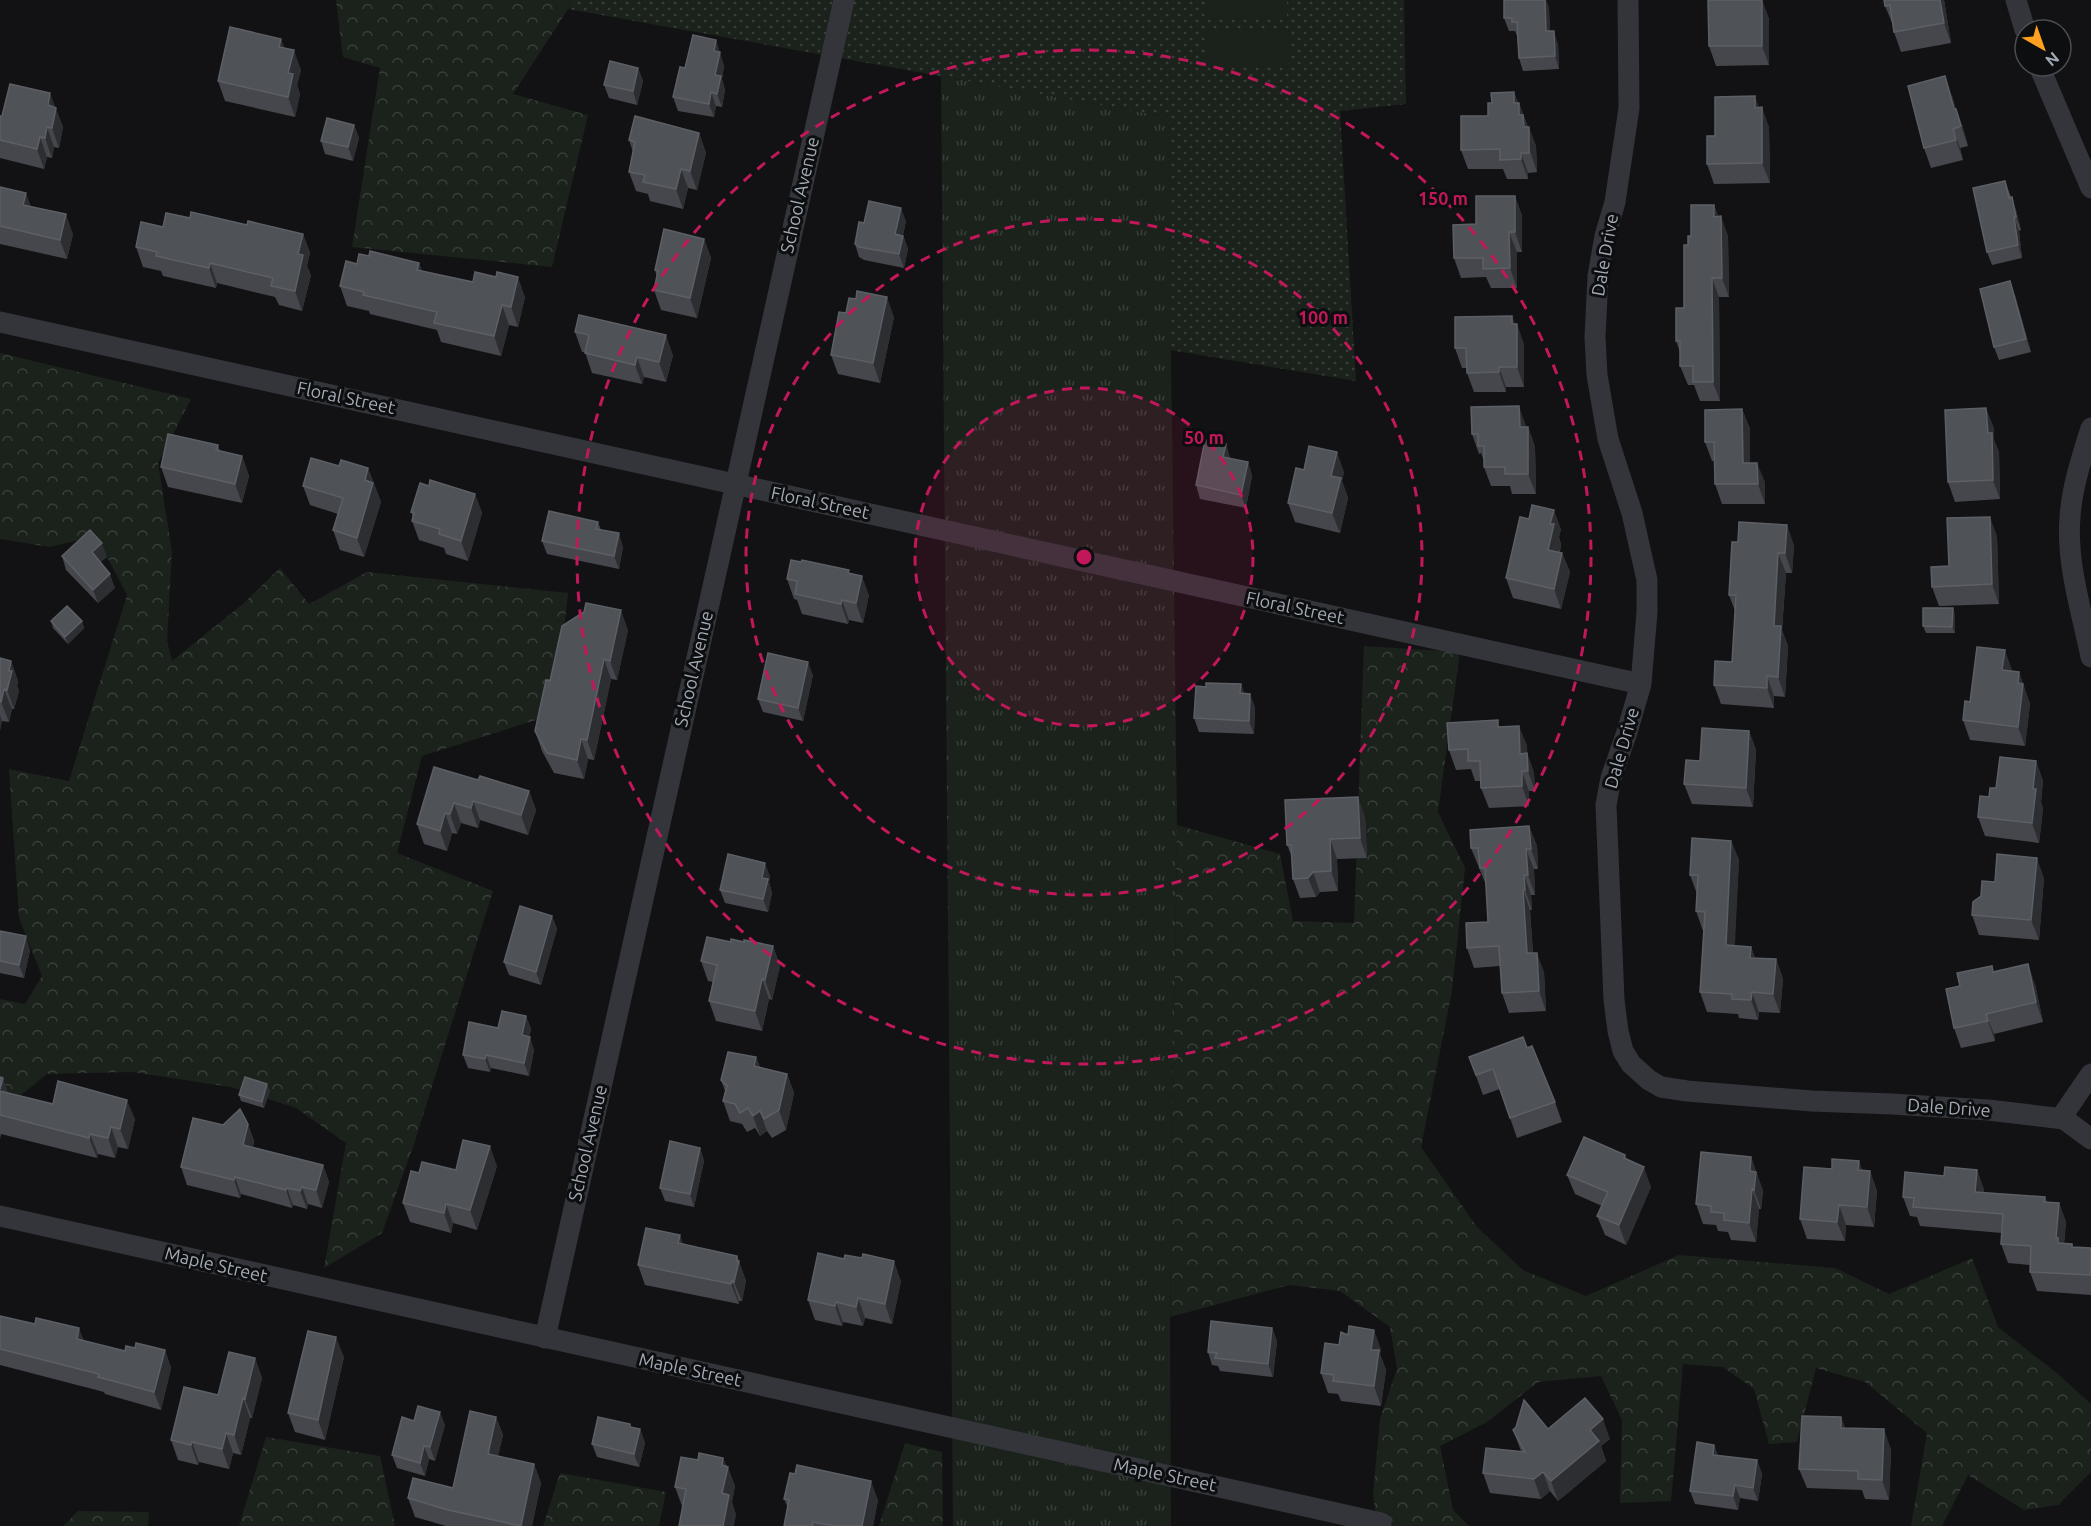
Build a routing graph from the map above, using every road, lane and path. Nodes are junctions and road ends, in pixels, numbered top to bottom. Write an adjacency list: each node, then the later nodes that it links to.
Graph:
1 (844, 0): 9 (street, School Avenue)
2 (1628, 0): 12 (street, Dale Drive)
3 (2016, 0): 4 (street)
4 (2021, 18)
5 (2044, 78): 6 (street)
6 (2091, 188)
7 (0, 321): 9 (street, Floral Street)
8 (2091, 428): 10 (street)
9 (736, 484): 12 (street, Floral Street); 17 (street, School Avenue)
10 (2087, 613): 11 (street)
11 (2091, 657)
12 (1641, 684): 14 (street, Dale Drive)
13 (2091, 1074): 14 (street)
14 (2064, 1119): 15 (street)
15 (2091, 1139)
16 (0, 1216): 17 (street, Maple Street)
17 (545, 1338): 18 (street, Maple Street)
18 (1381, 1523)

